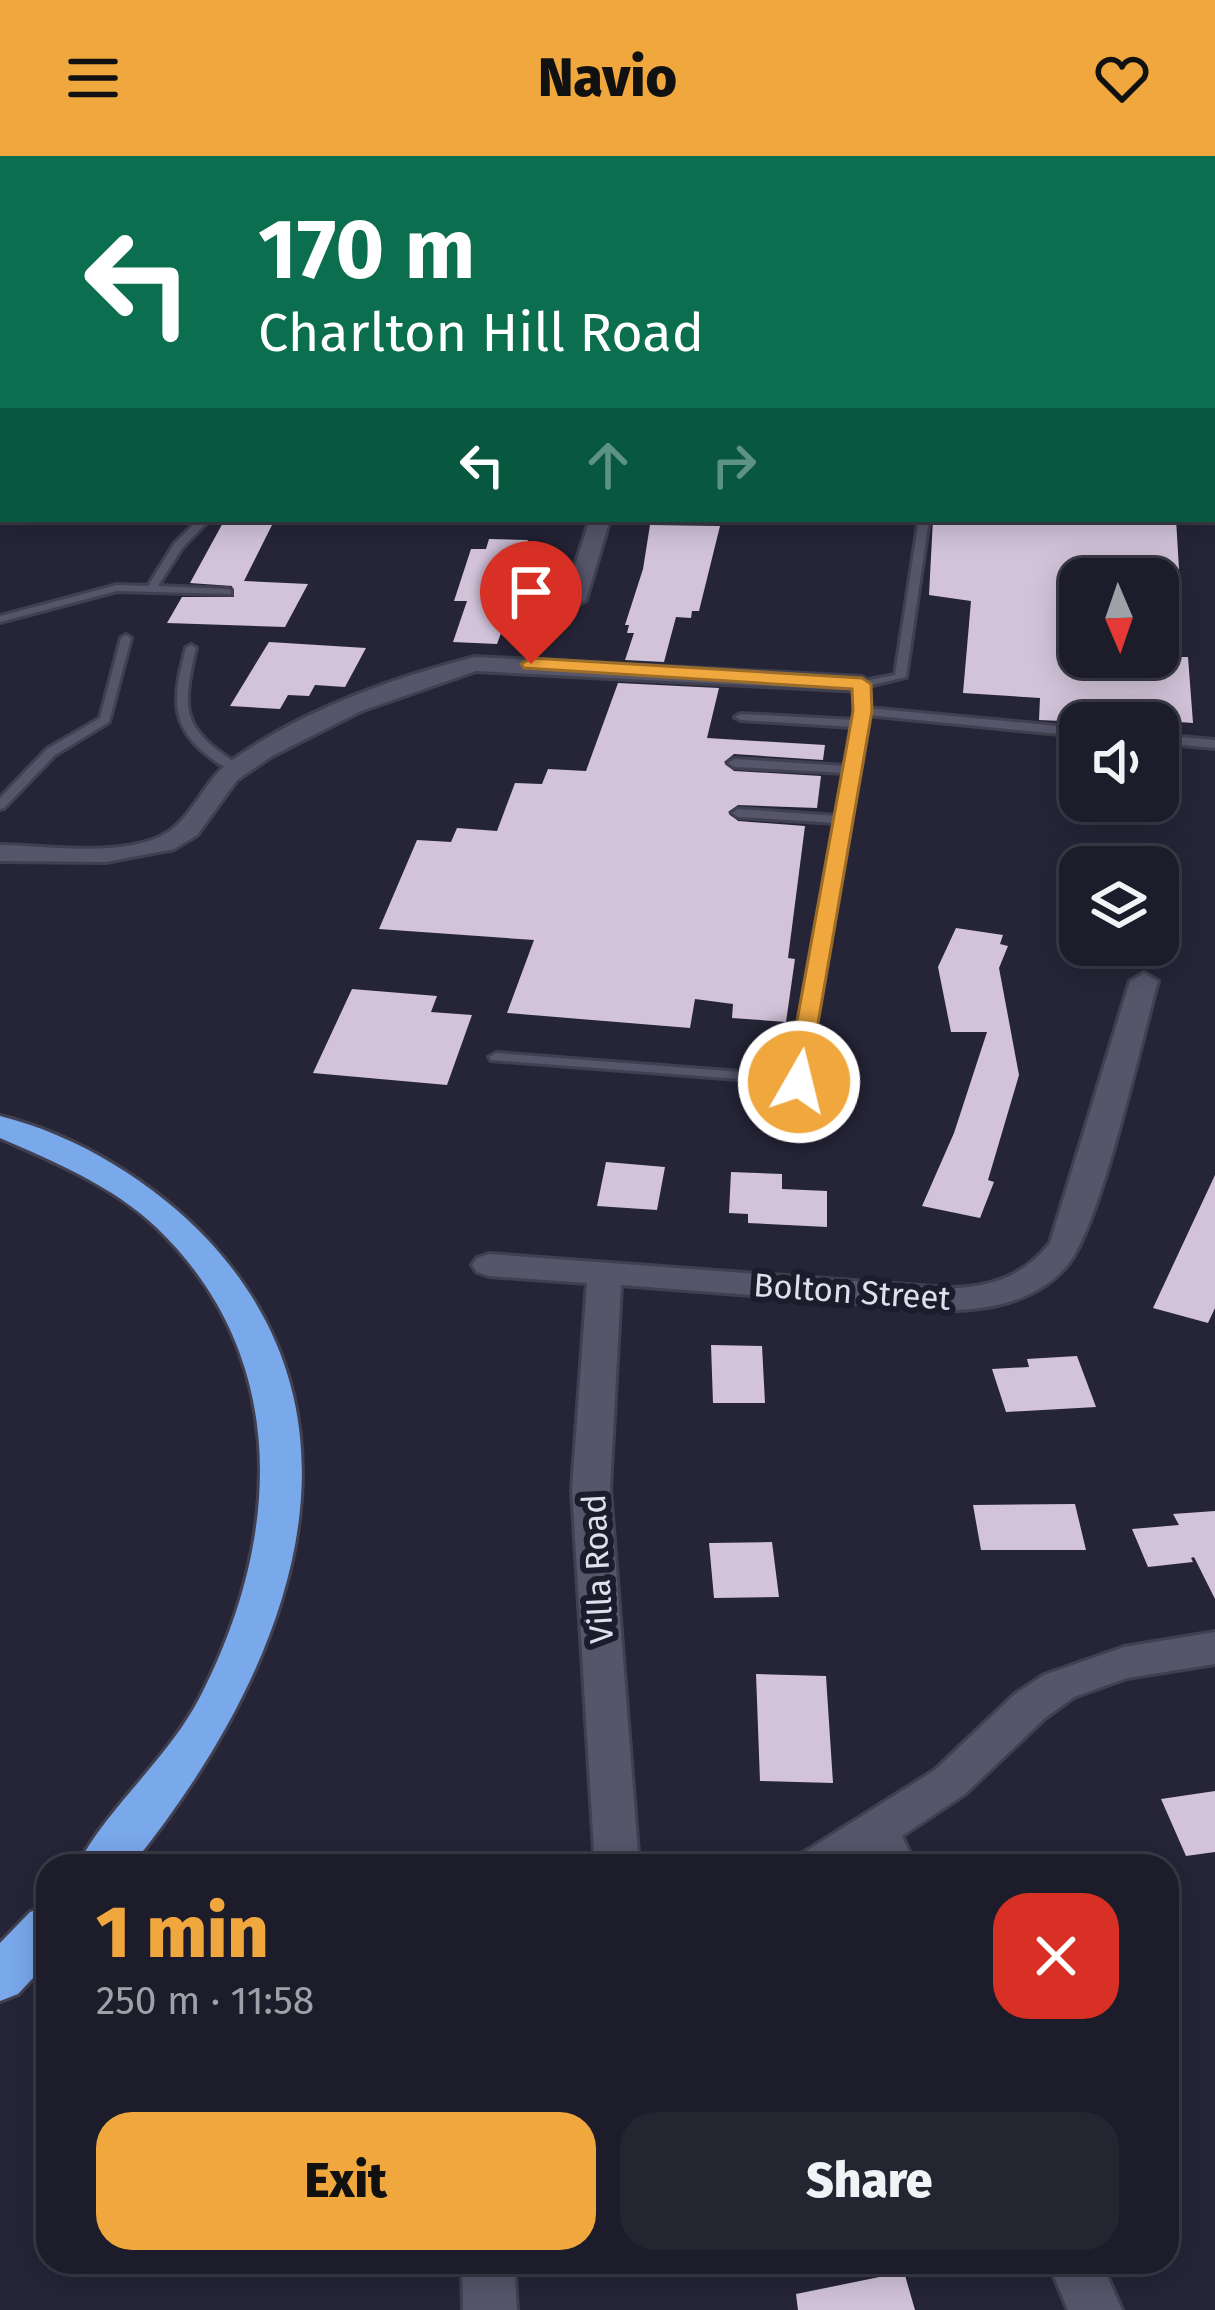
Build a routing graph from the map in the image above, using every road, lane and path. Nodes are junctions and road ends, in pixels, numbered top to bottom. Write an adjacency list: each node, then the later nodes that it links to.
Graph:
1 (203, 522): 4 (lane)
2 (599, 522): 6 (street)
3 (924, 522): 10 (lane)
4 (151, 589): 5 (lane); 7 (lane)
5 (227, 592)
6 (575, 600)
7 (0, 619)
8 (126, 638): 19 (lane)
9 (191, 647): 17 (lane)
10 (862, 684): 12 (lane); 17 (street)
11 (741, 717): 12 (lane)
12 (861, 718): 13 (lane); 18 (lane)
13 (1059, 731)
14 (1179, 741): 15 (lane)
15 (1215, 744)
16 (734, 764): 18 (lane)
17 (235, 768): 22 (street)
18 (851, 770): 21 (lane)
19 (0, 805)
20 (738, 813): 21 (lane)
21 (842, 820): 24 (lane)
22 (0, 853)
23 (1144, 981): 27 (street, Bolton Street)
24 (496, 1057)
25 (0, 1126): 30 (highway)
26 (489, 1265): 27 (street, Bolton Street)
27 (605, 1272): 31 (street, Villa Road)
28 (1215, 1648): 29 (street)
29 (885, 1848)
30 (112, 1854)
31 (616, 1854)
32 (36, 1940): 33 (highway)
33 (0, 1978)
34 (488, 2274): 36 (street)
35 (1079, 2274): 37 (street)
36 (490, 2310)
37 (1095, 2310)

